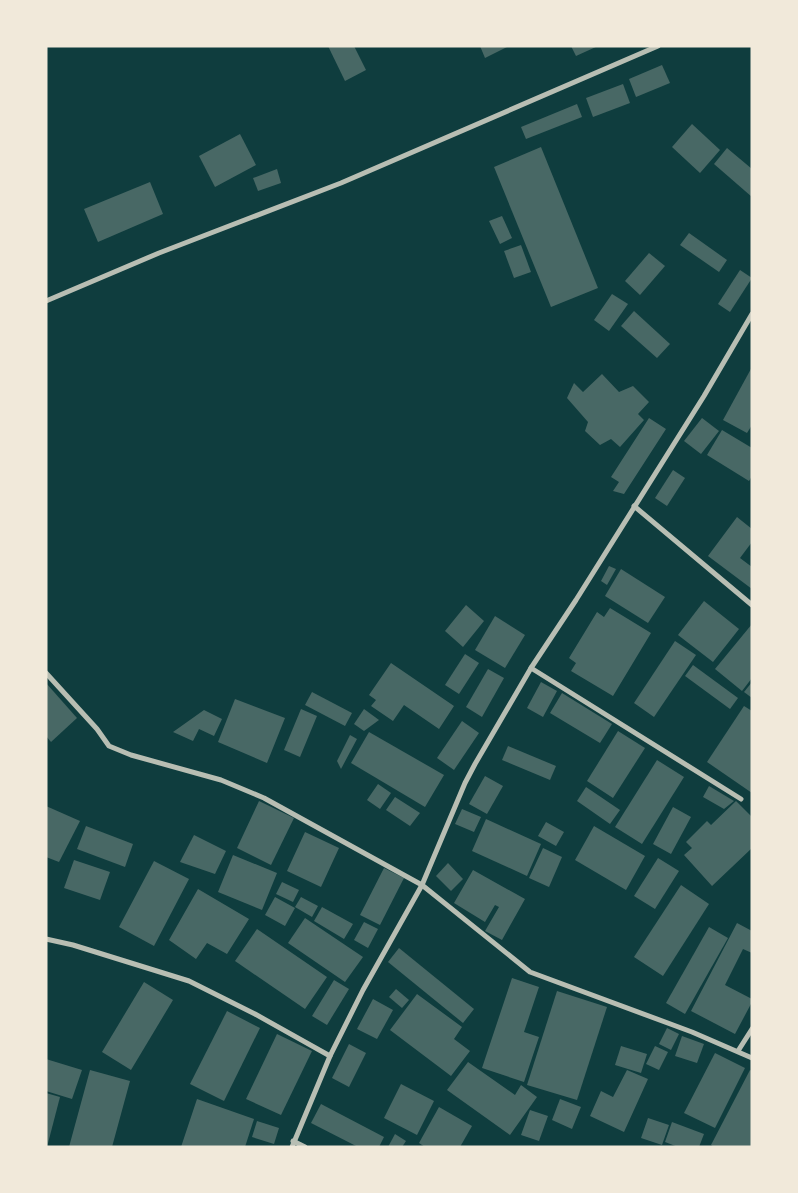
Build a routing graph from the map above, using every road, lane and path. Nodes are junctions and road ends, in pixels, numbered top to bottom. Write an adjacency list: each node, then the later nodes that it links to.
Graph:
1 (658, 46): 2 (street)
2 (46, 302)
3 (752, 314): 4 (street)
4 (634, 506): 5 (street); 6 (street)
5 (752, 605)
6 (531, 668): 8 (street); 9 (street)
7 (46, 673): 9 (street)
8 (741, 798)
9 (422, 885): 12 (street); 13 (street)
10 (46, 939): 13 (street)
11 (752, 1029): 12 (street)
12 (738, 1051): 14 (street)
13 (330, 1056): 15 (street)
14 (752, 1058)
15 (292, 1144): 16 (street)
16 (305, 1147)

